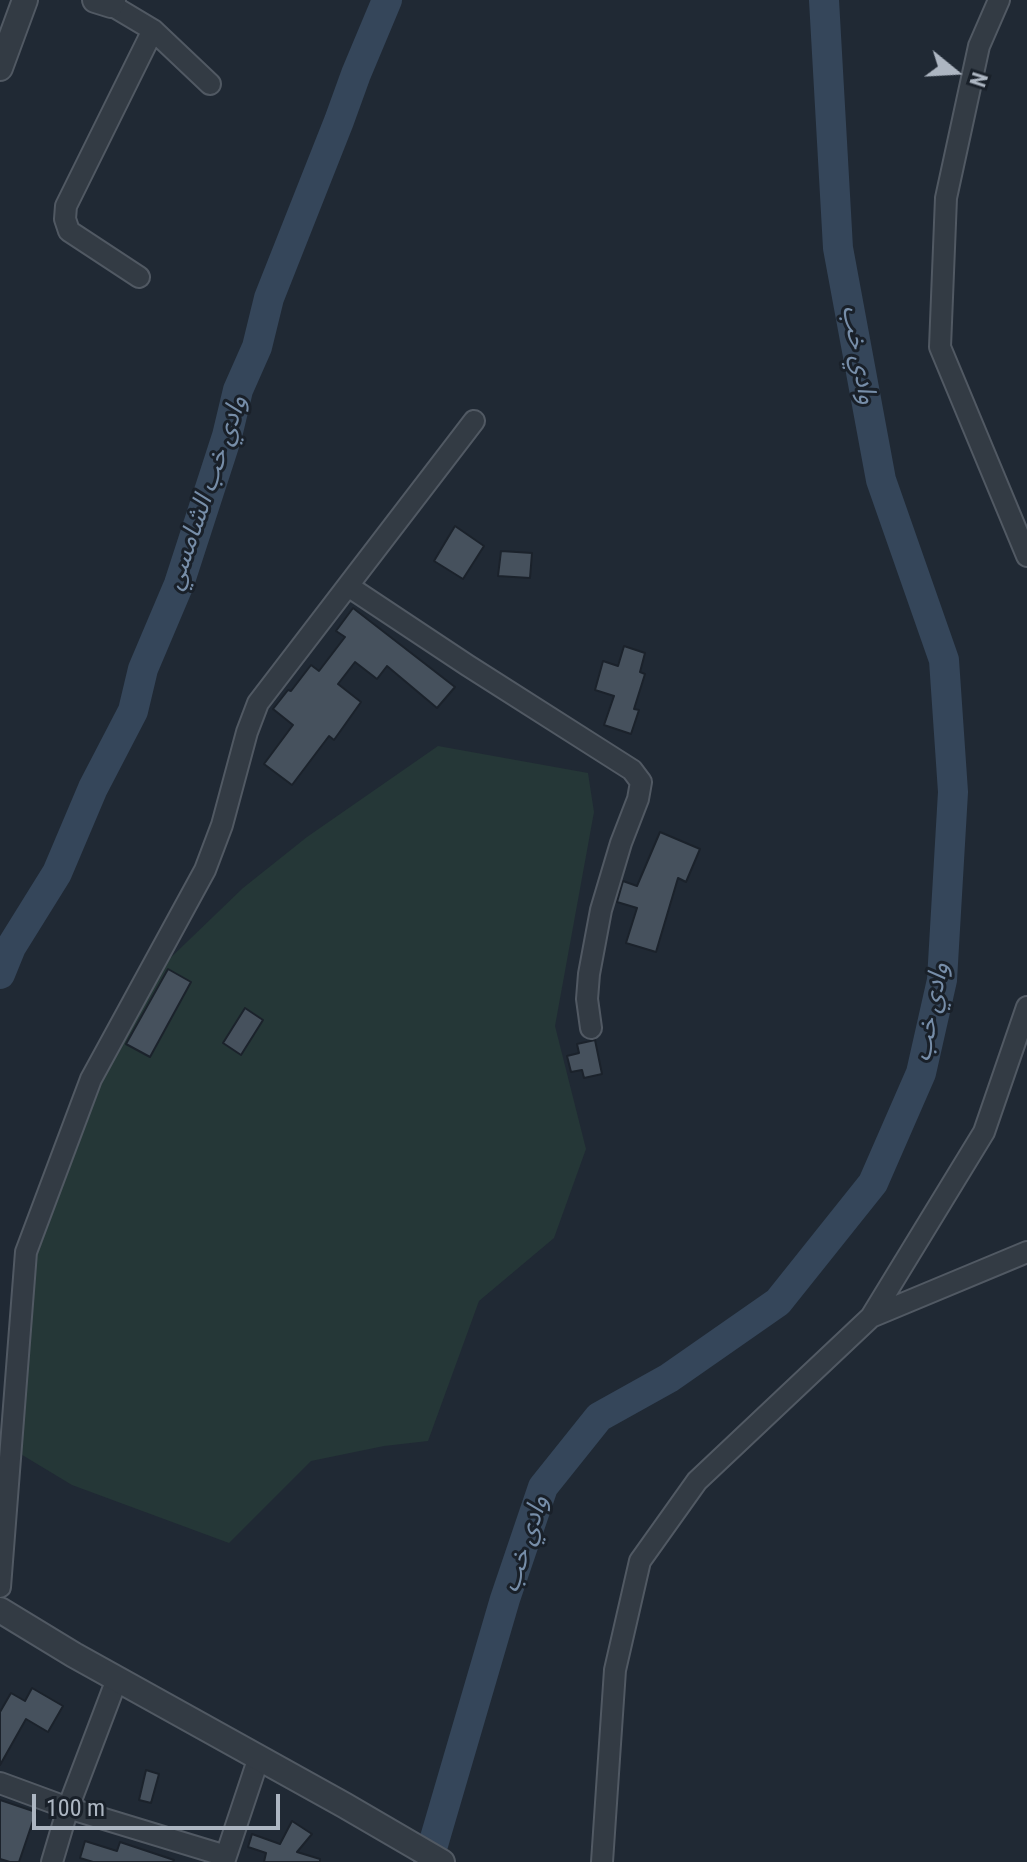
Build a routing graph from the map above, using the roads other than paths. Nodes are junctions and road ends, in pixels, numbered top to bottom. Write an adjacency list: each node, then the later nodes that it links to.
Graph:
1 (25, 0): 5 (street)
2 (999, 0): 9 (street)
3 (106, 2): 4 (street)
4 (153, 30): 6 (street); 7 (street)
5 (0, 68)
6 (210, 84)
7 (139, 277)
8 (474, 421): 10 (street)
9 (1027, 556)
10 (348, 586): 12 (street); 15 (street)
11 (1027, 1007): 14 (street)
12 (591, 1028)
13 (1027, 1252): 14 (street)
14 (871, 1317): 24 (street)
15 (0, 1587)
16 (0, 1610): 17 (street)
17 (117, 1679): 18 (street); 20 (street)
18 (259, 1757): 21 (street); 23 (street)
19 (0, 1783): 20 (street)
20 (68, 1808): 21 (street); 22 (street)
21 (225, 1859)
22 (52, 1862)
23 (442, 1862)
24 (602, 1862)

